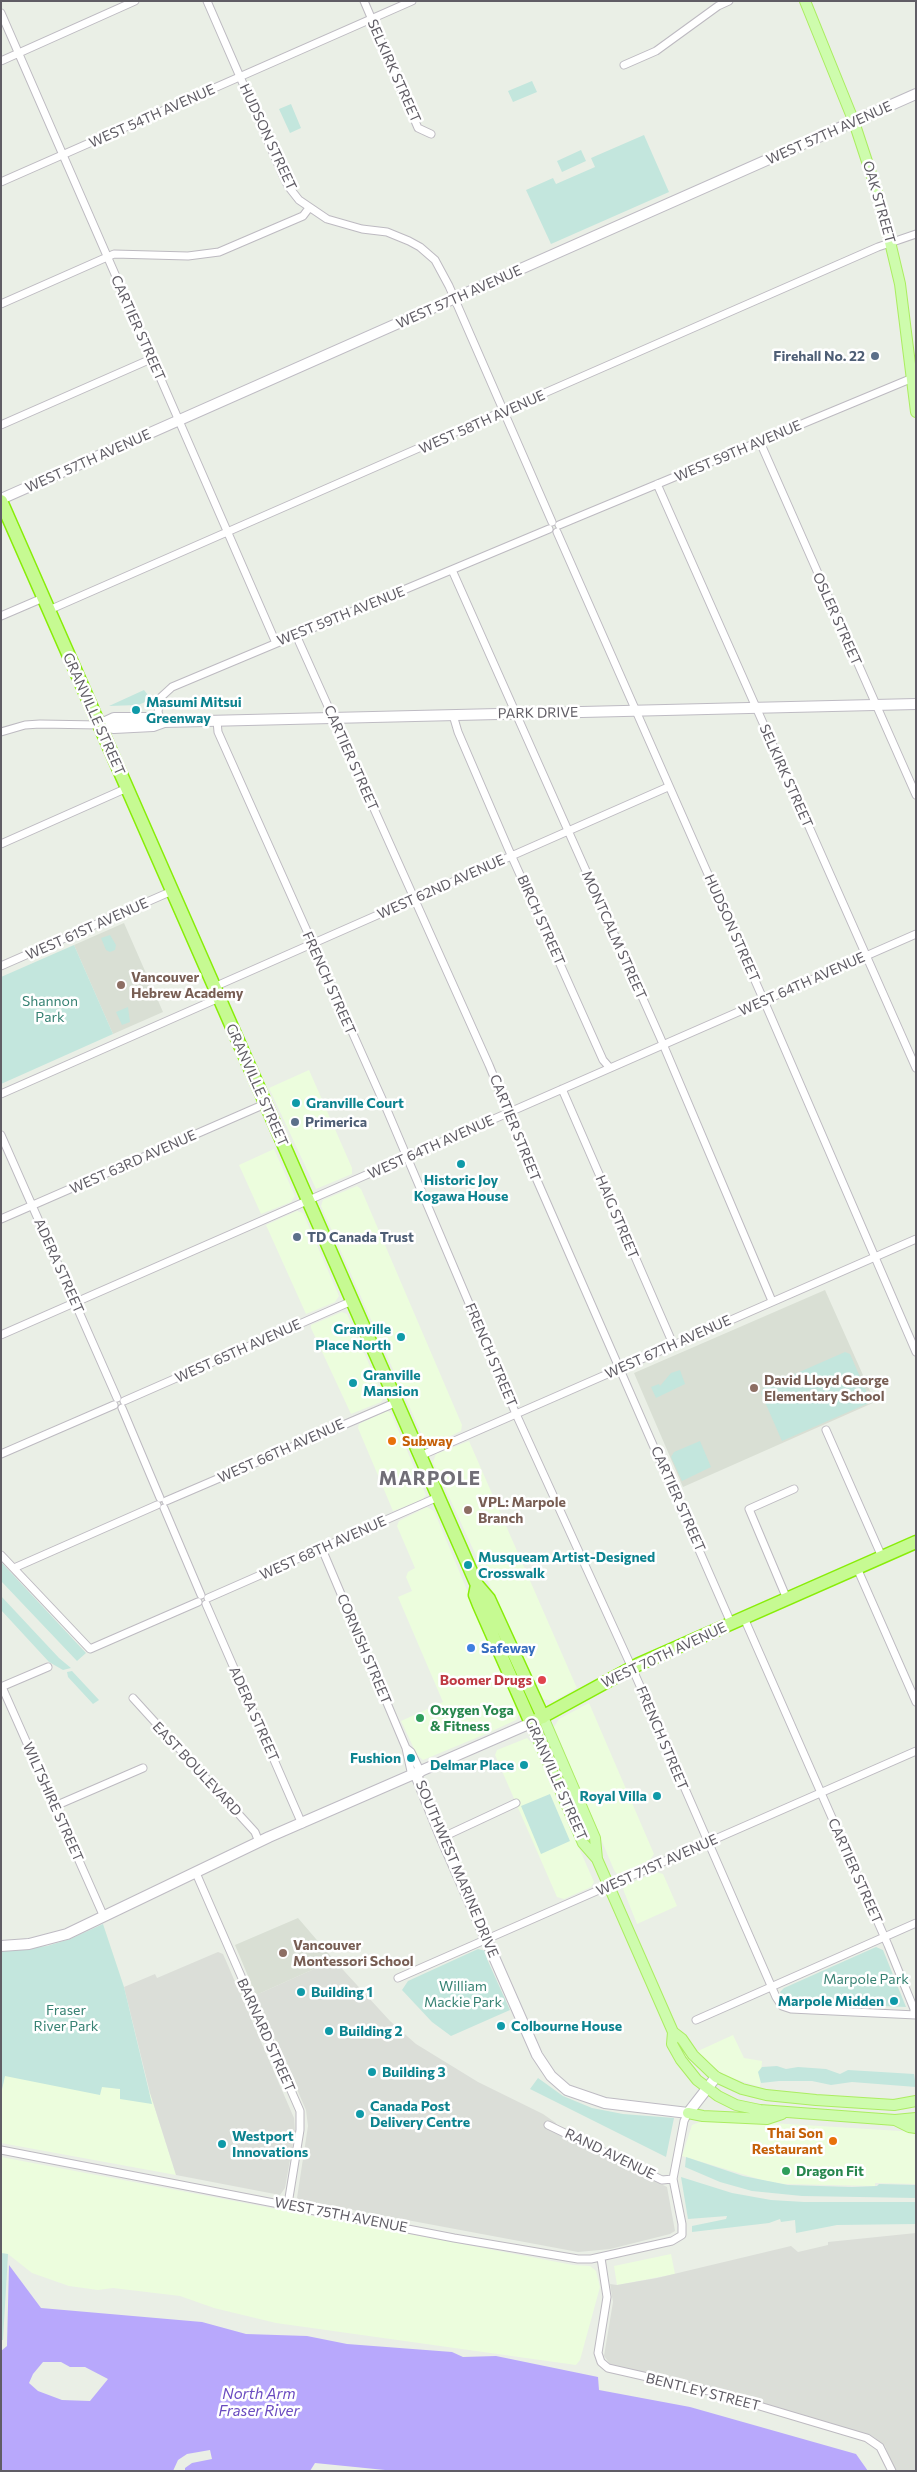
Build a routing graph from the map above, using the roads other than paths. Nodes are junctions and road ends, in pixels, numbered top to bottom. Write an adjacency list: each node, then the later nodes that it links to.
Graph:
1 (135, 1): 9 (street)
2 (208, 1): 12 (street, HUDSON STREET)
3 (364, 1): 8 (street, SELKIRK STREET)
4 (412, 1): 8 (street, WEST 54TH AVENUE)
5 (728, 1): 11 (street)
6 (805, 1): 14 (main road, OAK STREET)
7 (1, 13): 9 (street, CARTIER STREET)
8 (371, 19): 12 (street, WEST 54TH AVENUE); 15 (street, SELKIRK STREET)
9 (19, 53): 10 (street); 16 (street, CARTIER STREET)
10 (1, 61)
11 (624, 65)
12 (240, 77): 16 (street, WEST 54TH AVENUE); 18 (street, HUDSON STREET)
13 (916, 94): 14 (street, WEST 57TH AVENUE)
14 (854, 122): 20 (main road, OAK STREET); 22 (street, WEST 57TH AVENUE)
15 (431, 134)
16 (64, 155): 17 (street, WEST 54TH AVENUE); 21 (street, CARTIER STREET)
17 (1, 182)
18 (309, 208): 21 (street); 22 (street, HUDSON STREET)
19 (916, 234): 20 (street, WEST 58TH AVENUE)
20 (891, 243): 25 (main road, OAK STREET); 27 (street, WEST 58TH AVENUE)
21 (107, 257): 23 (street); 24 (street, CARTIER STREET)
22 (455, 299): 27 (street, HUDSON STREET); 28 (street, WEST 57TH AVENUE)
23 (1, 304)
24 (151, 359): 28 (street, CARTIER STREET); 29 (street)
25 (914, 377): 26 (main road, OAK STREET); 30 (street, WEST 59TH AVENUE)
26 (916, 412)
27 (504, 413): 33 (street, HUDSON STREET); 34 (street, WEST 58TH AVENUE)
28 (178, 421): 32 (street, WEST 57TH AVENUE); 34 (street, CARTIER STREET)
29 (1, 425)
30 (760, 442): 31 (street, WEST 59TH AVENUE); 42 (street, OSLER STREET)
31 (657, 484): 33 (street, WEST 59TH AVENUE); 43 (street, SELKIRK STREET)
32 (1, 500): 36 (highway, GRANVILLE STREET)
33 (553, 525): 35 (street, WEST 59TH AVENUE); 44 (street, HUDSON STREET)
34 (227, 533): 37 (street, WEST 58TH AVENUE); 40 (street, CARTIER STREET)
35 (452, 570): 39 (street, WEST 59TH AVENUE); 45 (street, MONTCALM STREET)
36 (43, 598): 37 (highway, GRANVILLE STREET); 38 (street)
37 (49, 610): 50 (highway, GRANVILLE STREET)
38 (1, 616)
39 (296, 635): 40 (street, WEST 59TH AVENUE); 47 (street, CARTIER STREET)
40 (276, 643): 49 (street, WEST 59TH AVENUE)
41 (916, 704): 42 (street, PARK DRIVE)
42 (875, 705): 43 (street, PARK DRIVE); 54 (street, OSLER STREET)
43 (755, 708): 44 (street, PARK DRIVE); 62 (street, SELKIRK STREET)
44 (634, 710): 45 (street, PARK DRIVE); 53 (street, HUDSON STREET)
45 (514, 714): 46 (street, PARK DRIVE); 55 (street, MONTCALM STREET)
46 (453, 715): 47 (street, PARK DRIVE); 57 (street, BIRCH STREET)
47 (333, 717): 48 (street, PARK DRIVE); 59 (street, CARTIER STREET)
48 (217, 720): 49 (street, PARK DRIVE); 61 (street, FRENCH STREET)
49 (161, 722): 50 (street, PARK DRIVE)
50 (99, 725): 51 (street); 52 (highway, GRANVILLE STREET)
51 (1, 732)
52 (127, 788): 56 (street); 58 (highway, GRANVILLE STREET)
53 (668, 788): 55 (street, WEST 62ND AVENUE); 65 (street, HUDSON STREET)
54 (916, 795)
55 (569, 832): 57 (street, WEST 62ND AVENUE); 66 (street, MONTCALM STREET)
56 (1, 844)
57 (512, 856): 59 (street, WEST 62ND AVENUE); 67 (street, BIRCH STREET)
58 (172, 891): 63 (street, WEST 61ST AVENUE); 64 (highway, GRANVILLE STREET)
59 (414, 899): 61 (street, WEST 62ND AVENUE); 72 (street, CARTIER STREET)
60 (916, 934): 62 (street, WEST 64TH AVENUE)
61 (312, 945): 64 (street, WEST 62ND AVENUE); 74 (street, FRENCH STREET)
62 (867, 956): 65 (street, WEST 64TH AVENUE); 68 (street, SELKIRK STREET)
63 (1, 966)
64 (216, 992): 70 (street, WEST 62ND AVENUE); 71 (highway, GRANVILLE STREET)
65 (764, 1001): 66 (street, WEST 64TH AVENUE); 79 (street, HUDSON STREET)
66 (663, 1045): 67 (street, WEST 64TH AVENUE); 82 (street, MONTCALM STREET)
67 (610, 1068): 69 (street, WEST 64TH AVENUE)
68 (916, 1068)
69 (562, 1090): 72 (street, WEST 64TH AVENUE); 86 (street, HAIG STREET)
70 (1, 1094)
71 (265, 1104): 75 (highway, GRANVILLE STREET); 76 (street, WEST 63RD AVENUE)
72 (509, 1113): 74 (street, WEST 64TH AVENUE); 88 (street, CARTIER STREET)
73 (1, 1135): 76 (street, ADERA STREET)
74 (407, 1157): 75 (street, WEST 64TH AVENUE); 91 (street, FRENCH STREET)
75 (308, 1201): 80 (street, WEST 64TH AVENUE); 81 (highway, GRANVILLE STREET)
76 (33, 1205): 77 (street, WEST 63RD AVENUE); 83 (street, ADERA STREET)
77 (1, 1219)
78 (916, 1239): 79 (street, WEST 67TH AVENUE)
79 (874, 1257): 82 (street, WEST 67TH AVENUE); 87 (street, HUDSON STREET)
80 (84, 1299): 83 (street, WEST 64TH AVENUE); 84 (street)
81 (352, 1300): 89 (highway, GRANVILLE STREET); 90 (street, WEST 65TH AVENUE)
82 (772, 1301): 86 (street, WEST 67TH AVENUE)
83 (75, 1302): 84 (street, ADERA STREET); 85 (street, WEST 64TH AVENUE)
84 (79, 1311): 90 (street, ADERA STREET)
85 (1, 1335)
86 (673, 1344): 88 (street, WEST 67TH AVENUE)
87 (916, 1352)
88 (619, 1369): 91 (street, WEST 67TH AVENUE); 108 (street, CARTIER STREET)
89 (396, 1402): 94 (highway, GRANVILLE STREET); 97 (street, WEST 66TH AVENUE)
90 (119, 1403): 93 (street, WEST 65TH AVENUE); 97 (street, ADERA STREET)
91 (516, 1414): 94 (street, WEST 67TH AVENUE); 110 (street, FRENCH STREET)
92 (826, 1430): 101 (street)
93 (1, 1454)
94 (420, 1456): 96 (highway, GRANVILLE STREET)
95 (794, 1489): 105 (street)
96 (438, 1497): 99 (street, WEST 68TH AVENUE); 104 (highway, GRANVILLE STREET)
97 (162, 1503): 102 (street, WEST 66TH AVENUE); 106 (street, ADERA STREET)
98 (916, 1542): 101 (highway, WEST 70TH AVENUE)
99 (322, 1549): 106 (street, WEST 68TH AVENUE); 118 (street, CORNISH STREET)
100 (1, 1555): 102 (street)
101 (882, 1557): 103 (highway, WEST 70TH AVENUE)
102 (14, 1568): 106 (street, WEST 68TH AVENUE)
103 (857, 1568): 105 (highway, WEST 70TH AVENUE); 113 (street)
104 (477, 1585): 114 (highway, GRANVILLE STREET); 115 (highway, GRANVILLE STREET)
105 (787, 1599): 107 (highway, WEST 70TH AVENUE)
106 (203, 1600): 122 (street, ADERA STREET)
107 (744, 1618): 108 (highway, WEST 70TH AVENUE); 119 (street, CARTIER STREET)
108 (732, 1623): 110 (highway, WEST 70TH AVENUE)
109 (48, 1667): 111 (street)
110 (632, 1668): 114 (highway, WEST 70TH AVENUE); 125 (street, FRENCH STREET)
111 (2, 1687): 121 (street, WILTSHIRE STREET)
112 (133, 1698): 124 (street, EAST BOULEVARD)
113 (916, 1702)
114 (543, 1717): 115 (highway, WEST 70TH AVENUE); 126 (main road, GRANVILLE STREET)
115 (531, 1723): 118 (street, WEST 70TH AVENUE); 126 (main road, GRANVILLE STREET)
116 (916, 1751): 119 (street, WEST 71ST AVENUE)
117 (143, 1768): 121 (street)
118 (416, 1774): 122 (street, SOUTHWEST MARINE DRIVE); 123 (street, SOUTHWEST MARINE DRIVE)
119 (821, 1793): 125 (street, WEST 71ST AVENUE); 131 (street, CARTIER STREET)
120 (516, 1804): 123 (street)
121 (55, 1806): 129 (street, WILTSHIRE STREET)
122 (302, 1824): 124 (street, SOUTHWEST MARINE DRIVE)
123 (441, 1838): 132 (street, SOUTHWEST MARINE DRIVE)
124 (259, 1842): 127 (street, SOUTHWEST MARINE DRIVE)
125 (708, 1842): 128 (street, WEST 71ST AVENUE); 135 (street, FRENCH STREET)
126 (597, 1859): 128 (main road, GRANVILLE STREET)
127 (196, 1873): 129 (street, SOUTHWEST MARINE DRIVE); 152 (street, BARNARD STREET)
128 (608, 1886): 132 (street, WEST 71ST AVENUE); 138 (main road, GRANVILLE STREET)
129 (104, 1917): 133 (street, SOUTHWEST MARINE DRIVE)
130 (916, 1923): 131 (street)
131 (884, 1937): 135 (street); 136 (street, CARTIER STREET)
132 (487, 1940): 134 (street, WEST 71ST AVENUE); 145 (street, SOUTHWEST MARINE DRIVE)
133 (1, 1946)
134 (398, 1978)
135 (770, 1987): 136 (street, FRENCH STREET); 137 (street)
136 (915, 2015)
137 (696, 2020)
138 (673, 2032): 139 (main road, GRANVILLE STREET); 140 (main road, GRANVILLE STREET)
139 (716, 2077): 140 (street); 142 (main road)
140 (708, 2089): 144 (main road); 145 (street)
141 (916, 2101): 142 (main road)
142 (894, 2105): 143 (main road)
143 (916, 2108)
144 (785, 2112): 145 (main road); 147 (main road)
145 (688, 2113): 151 (street)
146 (916, 2118): 147 (main road)
147 (895, 2120): 149 (main road)
148 (548, 2125): 151 (street, RAND AVENUE)
149 (916, 2128)
150 (1, 2150): 152 (street, WEST 75TH AVENUE)
151 (673, 2179): 153 (street, WEST 75TH AVENUE)
152 (288, 2204): 153 (street, WEST 75TH AVENUE)
153 (601, 2258): 154 (street, BENTLEY STREET)
154 (892, 2471)

